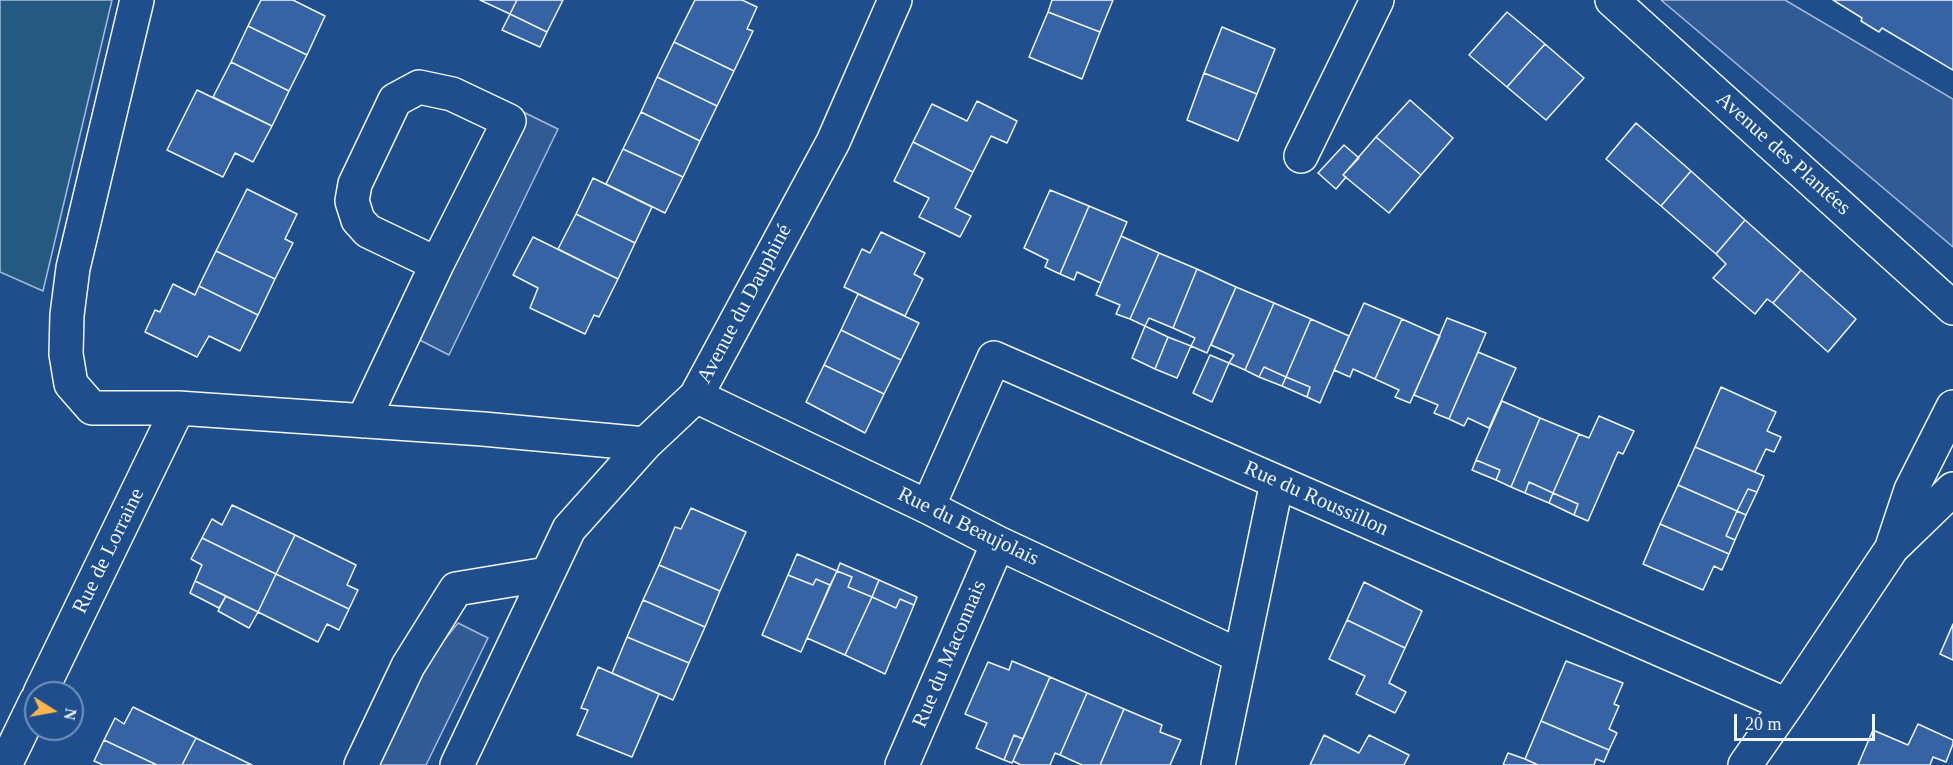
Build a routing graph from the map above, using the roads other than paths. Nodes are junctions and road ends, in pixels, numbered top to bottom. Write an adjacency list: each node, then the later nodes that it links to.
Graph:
1 (137, 0): 10 (street)
2 (895, 0): 8 (street, Avenue du Dauphiné)
3 (1377, 0): 5 (street)
4 (1612, 0): 7 (street, Avenue des Plantées)
5 (1301, 156)
6 (437, 264): 6 (street); 11 (street)
7 (1953, 308)
8 (696, 396): 12 (street, Avenue du Dauphiné); 15 (street, Rue du Beaujolais)
9 (1953, 407): 17 (street)
10 (178, 408): 11 (street); 20 (street, Rue de Lorraine)
11 (363, 422): 12 (street)
12 (645, 444): 18 (street, Avenue du Dauphiné)
13 (1277, 482): 15 (street, Rue du Roussillon); 19 (street); 21 (street, Rue du Roussillon)
14 (1953, 489): 17 (street)
15 (928, 507): 16 (street, Rue du Beaujolais)
16 (998, 543): 19 (street, Rue du Beaujolais); 26 (street, Rue du Maconnais)
17 (1892, 548): 21 (street)
18 (547, 574): 24 (street); 25 (street, Avenue du Dauphiné)
19 (1240, 656): 27 (street)
20 (46, 681)
21 (1787, 705): 28 (street)
22 (24, 725): 23 (street)
23 (5, 765)
24 (361, 765)
25 (457, 765)
26 (902, 765)
27 (1218, 765)
28 (1745, 765)

